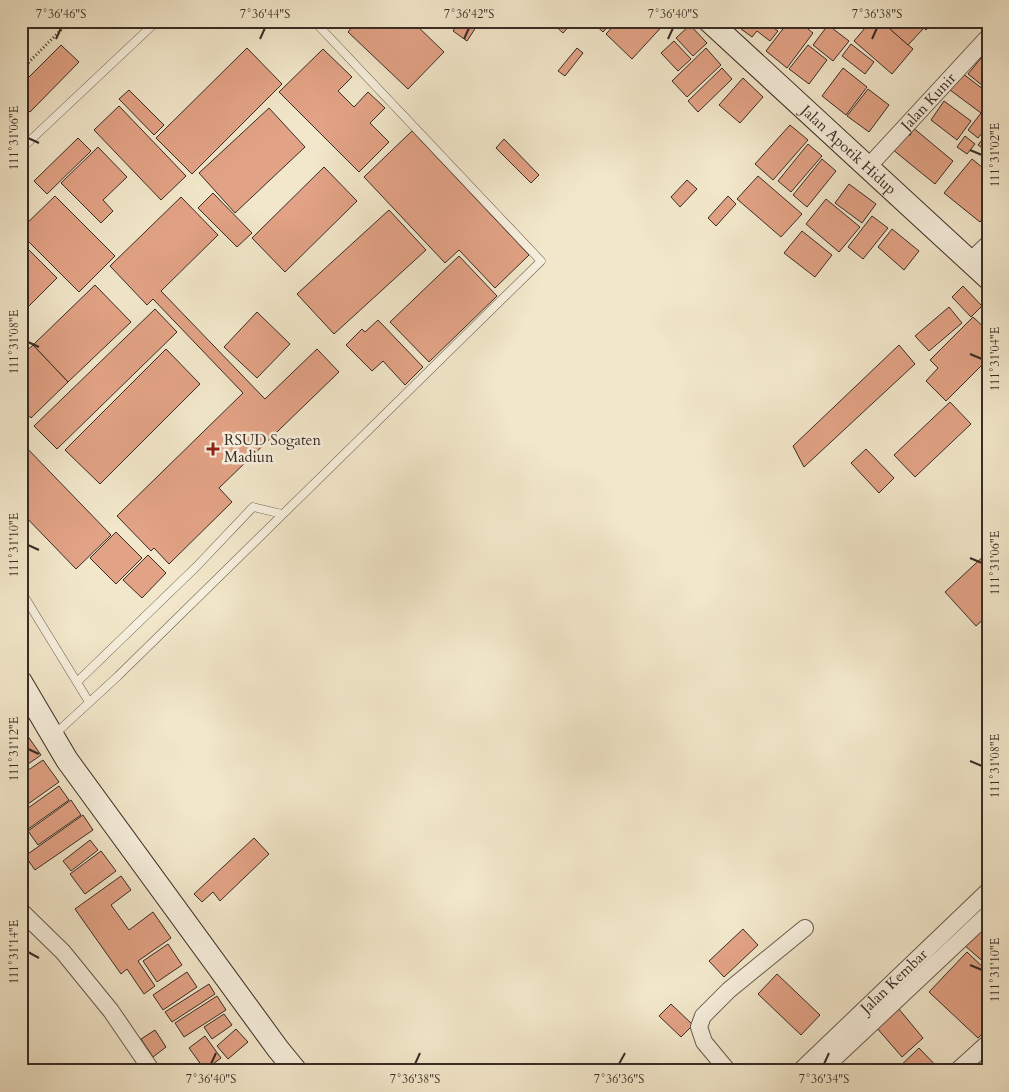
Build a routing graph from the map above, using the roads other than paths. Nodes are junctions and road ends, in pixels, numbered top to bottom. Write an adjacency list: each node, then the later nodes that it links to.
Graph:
1 (157, 21): 5 (lane)
2 (314, 21): 10 (lane)
3 (711, 22): 6 (street, Jalan Apotik Hidup)
4 (988, 37): 6 (street, Jalan Kunir)
5 (21, 148)
6 (868, 167): 8 (street, Jalan Apotik Hidup)
7 (988, 244): 8 (street)
8 (970, 262): 9 (street, Jalan Apotik Hidup)
9 (988, 278)
10 (282, 514): 13 (lane); 14 (lane)
11 (21, 591): 13 (lane)
12 (21, 682): 15 (street)
13 (77, 682): 14 (lane)
14 (89, 702): 15 (lane)
15 (53, 735): 22 (street)
16 (982, 896): 18 (street); 24 (street, Jalan Kembar)
17 (21, 912): 21 (street)
18 (988, 914): 25 (street, Jalan Kembar)
19 (804, 928): 23 (street)
20 (988, 1043): 26 (street)
21 (152, 1071)
22 (296, 1071)
23 (728, 1071)
24 (800, 1071)
25 (822, 1071)
26 (957, 1071)

